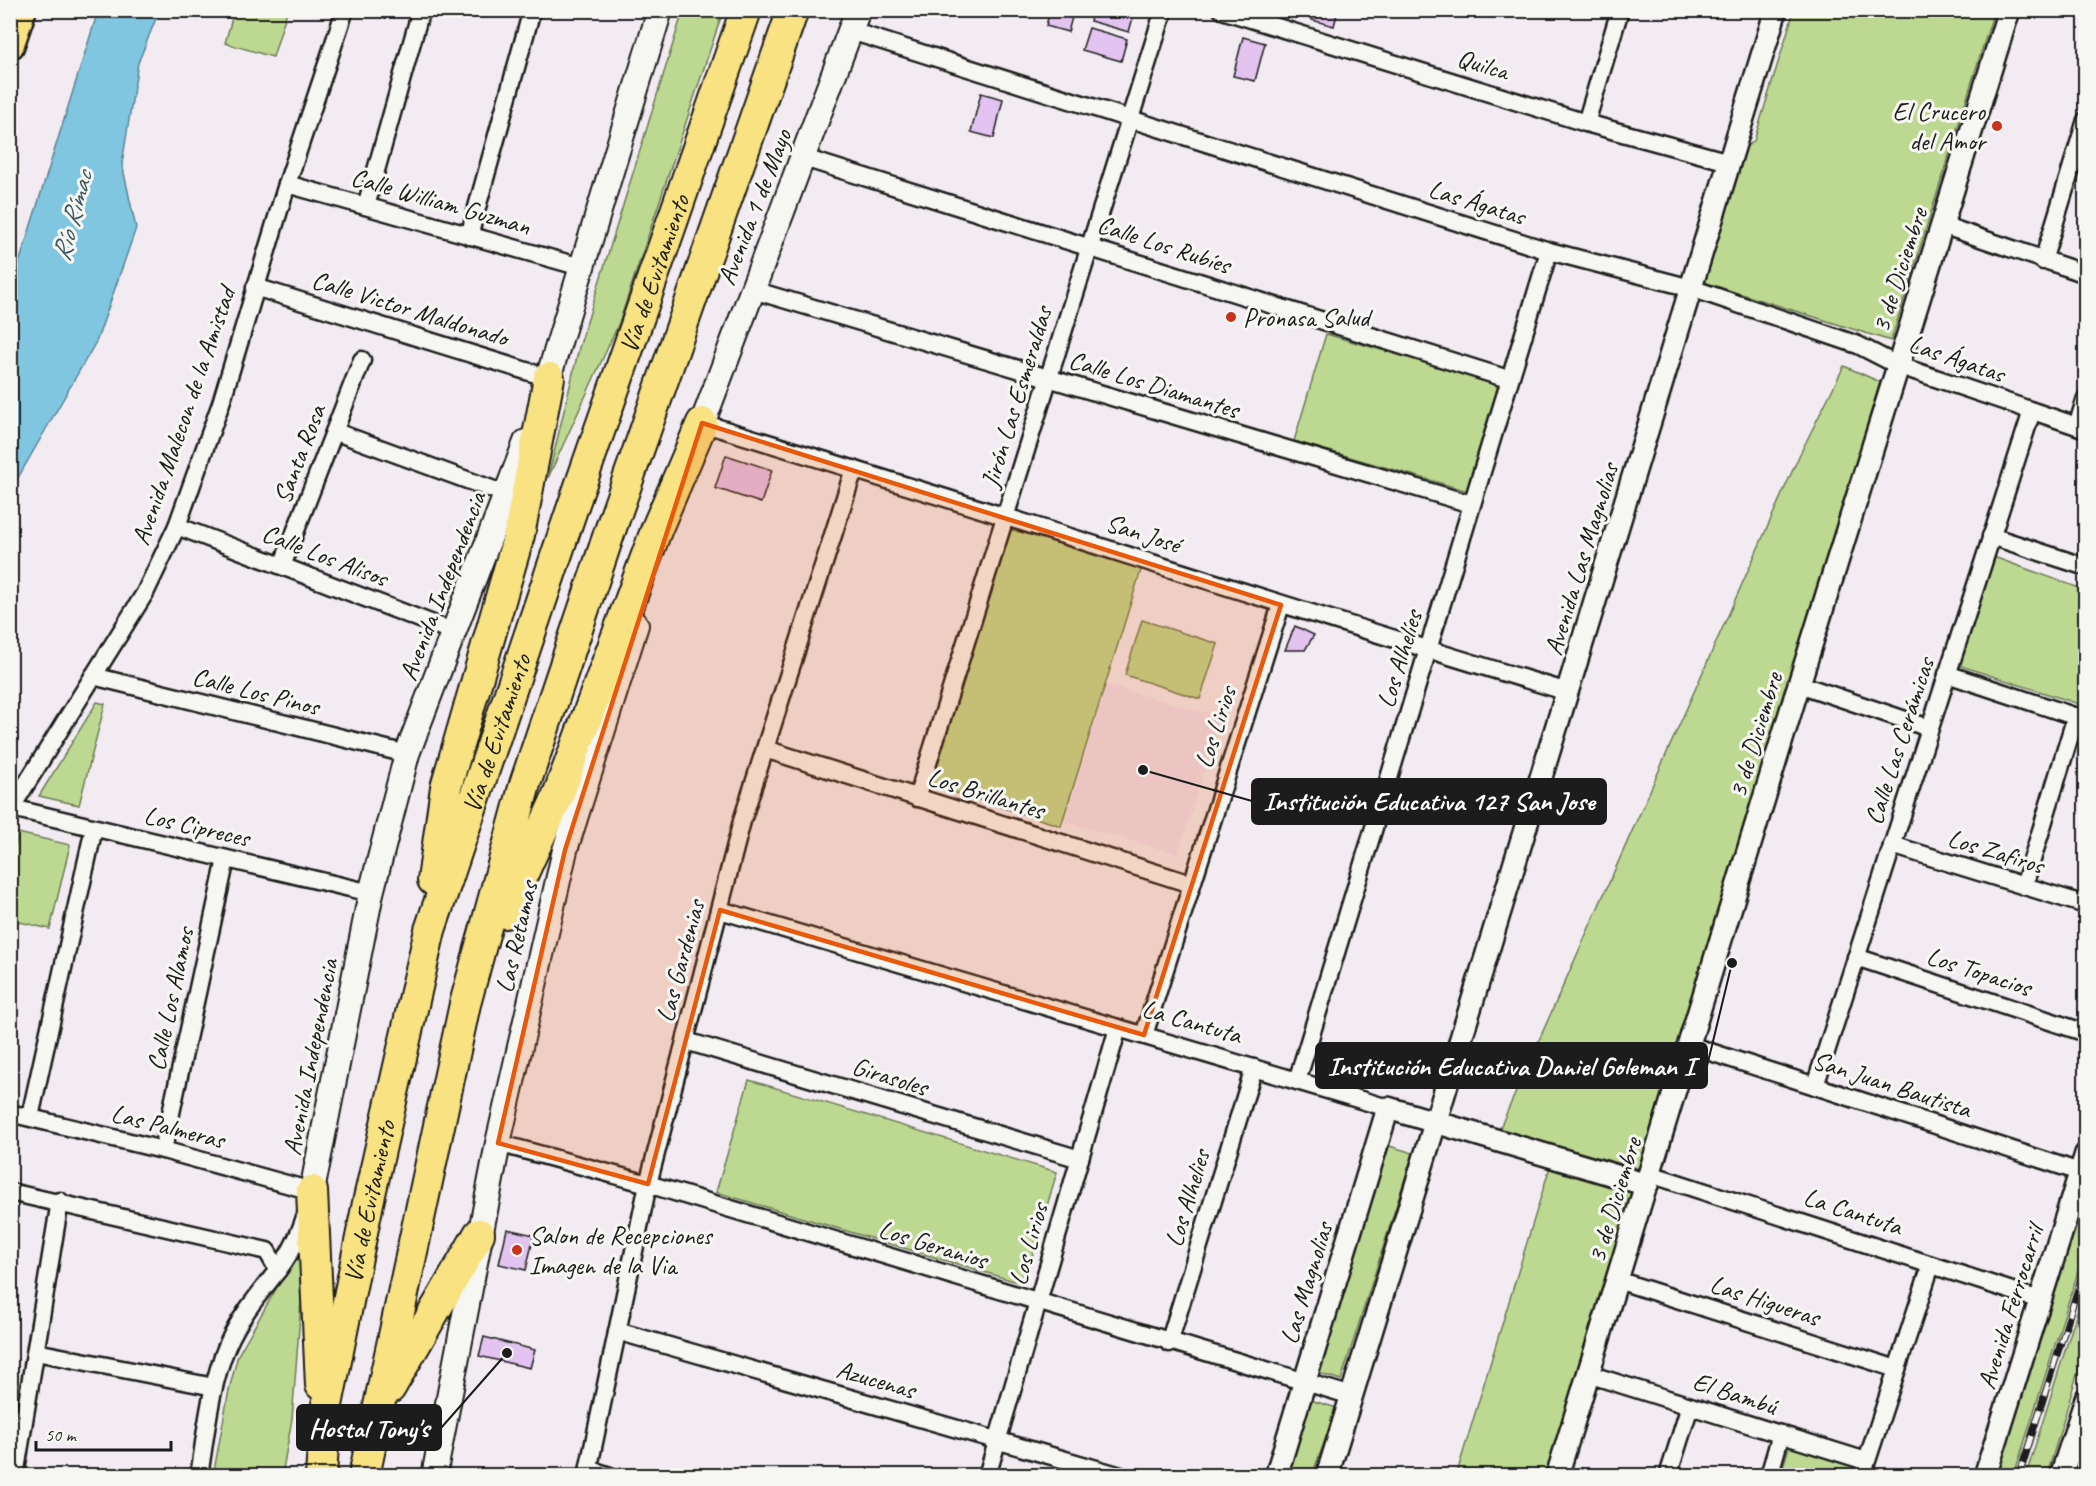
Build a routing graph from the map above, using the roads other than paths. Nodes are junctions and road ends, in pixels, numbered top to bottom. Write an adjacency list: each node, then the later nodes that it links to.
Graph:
1 (22, 10): 14 (main road)
2 (345, 10): 20 (street, Avenida Malecon de la Amistad)
3 (421, 10): 21 (street)
4 (532, 10): 23 (street)
5 (660, 10): 27 (main road, Avenida Independencia)
6 (746, 10): 71 (highway, Vía de Evitamiento)
7 (794, 10): 73 (highway, Vía de Evitamiento)
8 (1164, 10): 16 (street, Jirón Las Esmeraldas)
9 (1222, 10): 17 (street, Quilca)
10 (1620, 10): 17 (street)
11 (1776, 10): 19 (street, Avenida Las Magnolias)
12 (2009, 10): 22 (street, 3 de Diciembre)
13 (855, 21): 16 (street, Las Ágatas); 18 (main road, Avenida 1 de Mayo)
14 (10, 45)
15 (2085, 120): 26 (street)
16 (1130, 121): 24 (street, Jirón Las Esmeraldas); 25 (street, Las Ágatas)
17 (1586, 123): 19 (street, Quilca)
18 (804, 158): 24 (street, Calle Los Rubíes); 31 (main road, Avenida 1 de Mayo)
19 (1729, 162): 30 (street, Avenida Las Magnolias)
20 (287, 184): 21 (street, Calle William Guzman); 29 (street, Avenida Malecon de la Amistad)
21 (366, 206): 23 (street, Calle William Guzman)
22 (1942, 225): 26 (street); 33 (street, 3 de Diciembre)
23 (469, 236): 27 (street, Calle William Guzman)
24 (1090, 247): 35 (street, Jirón Las Esmeraldas); 36 (street, Calle Los Rubíes)
25 (1549, 251): 30 (street, Las Ágatas); 36 (street, Los Alhelíes)
26 (2043, 261): 28 (street)
27 (581, 267): 34 (main road, Avenida Independencia)
28 (2085, 274)
29 (255, 286): 34 (street, Calle Victor Maldonado); 46 (street, Avenida Malecon de la Amistad)
30 (1691, 288): 33 (street, Las Ágatas); 56 (street, Avenida Las Magnolias)
31 (753, 290): 35 (street, Calle Los Diamantes); 39 (main road, Avenida 1 de Mayo)
32 (362, 360): 41 (street, Santa Rosa)
33 (1897, 365): 38 (street, Las Ágatas); 55 (street, 3 de Diciembre)
34 (549, 378): 43 (main road, Avenida Independencia); 71 (highway)
35 (1048, 378): 44 (street, Calle Los Diamantes); 45 (street, Jirón Las Esmeraldas)
36 (1508, 379): 44 (street, Los Alhelíes)
37 (2085, 398): 40 (street)
38 (2032, 411): 40 (street, Las Ágatas); 47 (street, Calle Las Cerámicas)
39 (702, 423): 42 (street, San José); 73 (highway); 86 (main road, Las Retamas)
40 (2081, 427)
41 (336, 432): 43 (street); 48 (street, Santa Rosa)
42 (854, 469): 45 (street, San José); 59 (street, Las Gardenias)
43 (508, 495): 51 (main road, Avenida Independencia)
44 (1471, 504): 52 (street, Los Alhelíes)
45 (1006, 516): 50 (street, San José); 61 (street, Jirón Las Esmeraldas)
46 (177, 526): 48 (street, Calle Los Alisos); 54 (street, Avenida Malecon de la Amistad)
47 (1991, 536): 49 (street); 53 (street, Calle Las Cerámicas)
48 (282, 566): 51 (street, Calle Los Alisos)
49 (2085, 567)
50 (1281, 605): 52 (street, San José); 66 (street, Los Lirios)
51 (454, 632): 60 (main road, Avenida Independencia)
52 (1429, 650): 56 (street, San José); 80 (street, Los Alhelíes)
53 (1947, 674): 57 (street); 58 (street, Calle Las Cerámicas)
54 (93, 676): 60 (street, Calle Los Pinos); 62 (street, Avenida Malecon de la Amistad)
55 (1799, 684): 58 (street); 78 (street, 3 de Diciembre)
56 (1568, 692): 85 (street, Avenida Las Magnolias)
57 (2081, 718): 67 (street)
58 (1929, 728): 64 (street, Calle Las Cerámicas)
59 (765, 749): 61 (street, Los Brillantes); 70 (street, Las Gardenias)
60 (407, 754): 68 (main road, Avenida Independencia)
61 (917, 798): 66 (street, Los Brillantes)
62 (11, 809): 63 (street, Los Cipreces)
63 (94, 828): 65 (street, Los Cipreces); 84 (street)
64 (1892, 845): 67 (street, Los Zafiros); 72 (street, Calle Las Cerámicas)
65 (226, 859): 68 (street, Los Cipreces); 87 (street, Calle Los Alamos)
66 (1191, 884): 76 (street, Los Lirios)
67 (2024, 886): 69 (street, Los Zafiros)
68 (371, 893): 92 (main road, Avenida Independencia)
69 (2085, 905)
70 (720, 910): 74 (street, La Cantuta); 77 (street, Las Gardenias)
71 (430, 930): 112 (highway, Vía de Evitamiento)
72 (1856, 957): 75 (street, Los Topacios); 81 (street, Calle Las Cerámicas)
73 (465, 1004): 111 (highway, Vía de Evitamiento)
74 (1118, 1028): 76 (street, La Cantuta); 88 (street, Los Lirios)
75 (2085, 1034)
76 (1144, 1035): 79 (street, La Cantuta)
77 (686, 1041): 88 (street, Girasoles); 91 (street, Las Gardenias)
78 (1689, 1045): 81 (street, San Juan Bautista); 90 (street, 3 de Diciembre)
79 (1254, 1068): 80 (street, La Cantuta); 102 (street, Los Alhelies)
80 (1297, 1081): 82 (street, La Cantuta)
81 (1815, 1086): 89 (street, San Juan Bautista)
82 (1388, 1108): 85 (street, La Cantuta); 106 (street, Las Magnolias)
83 (10, 1113): 84 (street, Las Palmeras)
84 (30, 1118): 87 (street, Las Palmeras)
85 (1437, 1122): 90 (street, La Cantuta); 108 (street)
86 (498, 1143): 91 (street, Los Geranios); 95 (main road, Las Retamas)
87 (163, 1150): 92 (street, Las Palmeras)
88 (1080, 1160): 100 (street, Los Lirios)
89 (2083, 1163): 99 (street, Avenida Ferrocarril)
90 (1649, 1179): 96 (street, La Cantuta); 98 (street, 3 de Diciembre)
91 (648, 1184): 100 (street, Los Geranios); 101 (street, Las Gardenias)
92 (312, 1191): 97 (street); 112 (highway)
93 (10, 1192): 94 (street)
94 (60, 1201): 97 (street); 103 (street)
95 (479, 1234): 111 (highway); 122 (main road, Las Retamas)
96 (1931, 1265): 99 (street, La Cantuta); 104 (street)
97 (278, 1270): 107 (street)
98 (1617, 1280): 104 (street, Las Higueras); 105 (street, 3 de Diciembre)
99 (2040, 1300): 131 (street, Avenida Ferrocarril)
100 (1038, 1302): 102 (street, Los Geranios); 114 (street, Los Lirios)
101 (617, 1331): 114 (street, Azucenas); 117 (street, Las Gardenias)
102 (1169, 1342): 106 (street, Los Geranios)
103 (36, 1352): 107 (street); 118 (street)
104 (1897, 1369): 116 (street)
105 (1588, 1374): 110 (street, El Bambú); 128 (street, 3 de Diciembre)
106 (1304, 1380): 108 (street, Los Geranios); 126 (street, Las Magnolias)
107 (214, 1387): 119 (street)
108 (1352, 1396): 127 (street)
109 (2085, 1399): 115 (street)
110 (1690, 1406): 113 (street, El Bambú); 129 (street)
111 (375, 1414): 121 (highway, Vía de Evitamiento)
112 (325, 1415): 120 (highway, Vía de Evitamiento)
113 (1781, 1434): 116 (street, El Bambú); 130 (street)
114 (998, 1440): 124 (street, Los Lirios); 125 (street, Azucenas)
115 (2077, 1454): 132 (street)
116 (1864, 1468)
117 (588, 1472): 123 (street)
118 (15, 1476)
119 (199, 1476)
120 (321, 1476)
121 (364, 1476)
122 (434, 1476)
123 (610, 1476)
124 (987, 1476)
125 (1121, 1476)
126 (1276, 1476)
127 (1327, 1476)
128 (1557, 1476)
129 (1668, 1476)
130 (1769, 1476)
131 (1985, 1476)
132 (2061, 1476)

